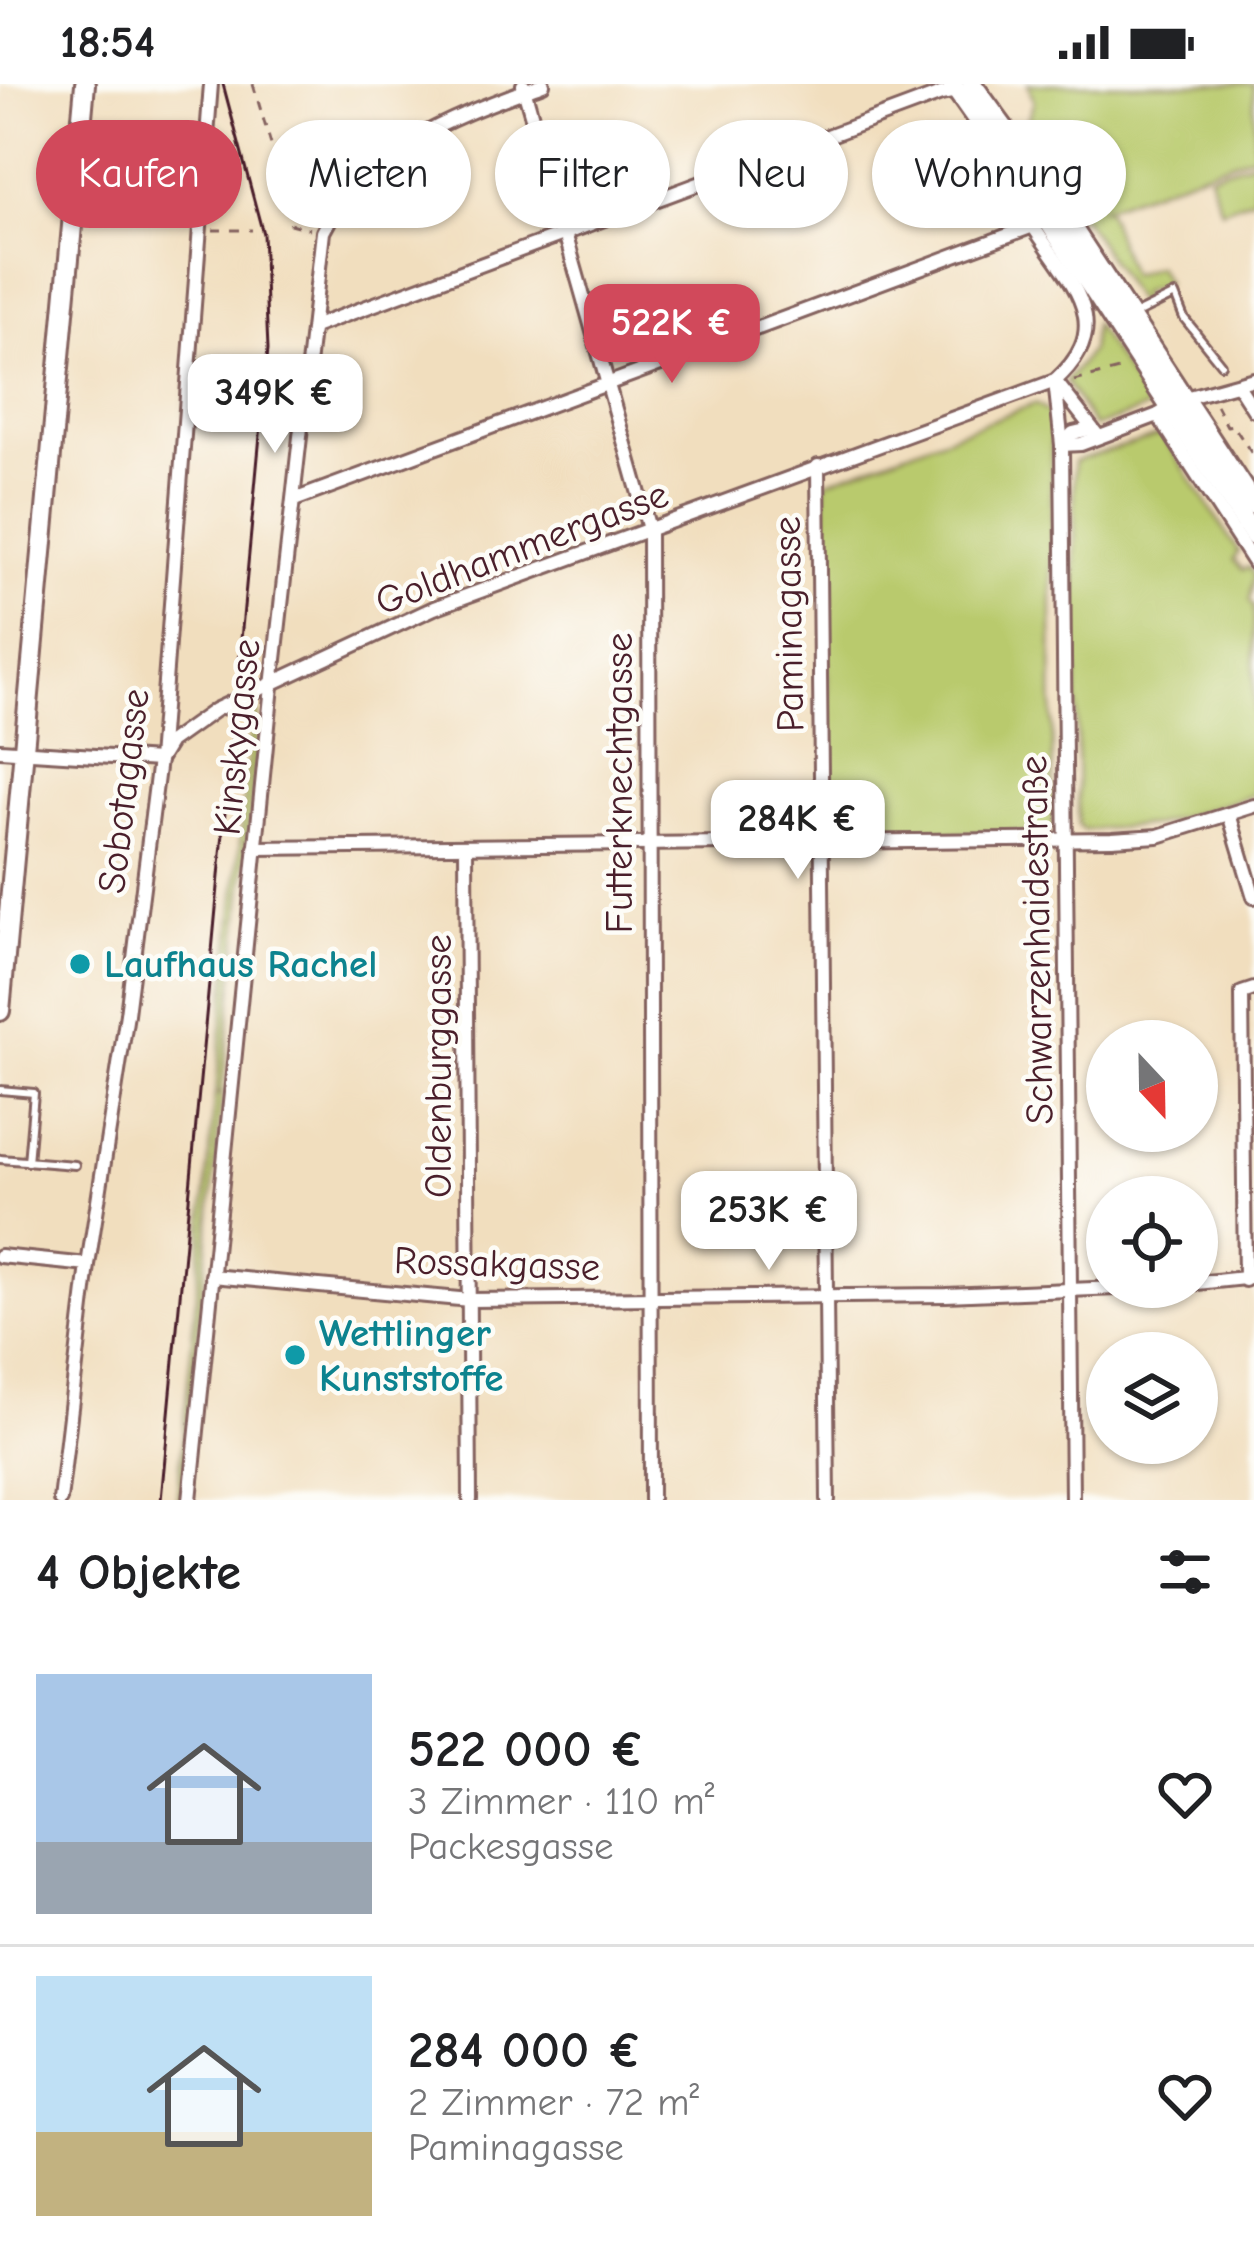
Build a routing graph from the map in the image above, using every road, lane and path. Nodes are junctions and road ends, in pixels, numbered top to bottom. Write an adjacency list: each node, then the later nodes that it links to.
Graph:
1 (85, 84): 33 (main road)
2 (212, 84): 7 (street, Sobotagasse)
3 (253, 84): 9 (path)
4 (543, 84): 6 (street, Kinskygasse)
5 (960, 86): 10 (street); 11 (main road); 13 (main road)
6 (523, 88): 9 (street, Kinskygasse); 10 (street, Futterknechtgasse)
7 (201, 229): 8 (path); 34 (street, Sobotagasse)
8 (252, 230)
9 (323, 232): 12 (street, Kinskygasse)
10 (564, 234): 12 (street); 17 (street, Futterknechtgasse)
11 (1131, 316): 14 (lane); 20 (main road)
12 (313, 327): 26 (street, Kinskygasse)
13 (1140, 364): 16 (path); 20 (main road)
14 (1221, 364)
15 (1254, 379): 18 (street)
16 (1055, 381): 17 (street); 22 (street); 23 (street, Schwarzenhaidestraße); 25 (street, Goldhammergasse)
17 (608, 385): 26 (street); 28 (street, Futterknechtgasse)
18 (1238, 385): 19 (street); 21 (street)
19 (1210, 393): 20 (street); 24 (path)
20 (1170, 407): 22 (street); 27 (main road); 29 (main road); 30 (street)
21 (1254, 410)
22 (1094, 432): 23 (street)
23 (1062, 445): 37 (street, Schwarzenhaidestraße)
24 (1254, 457)
25 (818, 466): 28 (street, Goldhammergasse); 38 (street, Paminagasse)
26 (294, 500): 31 (street, Kinskygasse)
27 (1254, 505)
28 (649, 530): 31 (street, Goldhammergasse); 40 (street, Futterknechtgasse)
29 (1254, 536)
30 (1254, 563)
31 (272, 686): 34 (street, Goldhammergasse); 41 (street, Kinskygasse)
32 (0, 750): 33 (street)
33 (24, 752): 34 (street); 44 (main road)
34 (159, 760): 50 (street, Sobotagasse)
35 (1254, 806): 36 (street)
36 (1229, 814): 37 (street); 42 (street)
37 (1065, 841): 38 (street); 55 (street, Schwarzenhaidestraße)
38 (821, 844): 40 (street); 56 (street, Paminagasse)
39 (466, 847): 40 (street); 41 (street); 58 (street, Oldenburggasse)
40 (649, 847): 57 (street, Futterknechtgasse)
41 (255, 848): 51 (street, Kinskygasse)
42 (1254, 897)
43 (1254, 989): 52 (street)
44 (0, 1011)
45 (0, 1090): 47 (lane)
46 (0, 1160): 47 (lane)
47 (28, 1162): 48 (lane)
48 (75, 1165)
49 (0, 1256): 50 (street)
50 (88, 1264): 59 (street, Sobotagasse)
51 (212, 1276): 58 (street, Rossakgasse); 60 (street, Kinskygasse)
52 (1250, 1278): 53 (street)
53 (1218, 1281)
54 (1086, 1291): 55 (street, Rossakgasse)
55 (1070, 1292): 56 (street, Rossakgasse); 64 (street, Schwarzenhaidestraße)
56 (826, 1296): 57 (street, Rossakgasse); 63 (street, Paminagasse)
57 (650, 1298): 58 (street, Rossakgasse); 62 (street, Futterknechtgasse)
58 (470, 1300): 61 (street, Oldenburggasse)
59 (60, 1500)
60 (190, 1500)
61 (470, 1500)
62 (651, 1500)
63 (828, 1500)
64 (1072, 1500)

